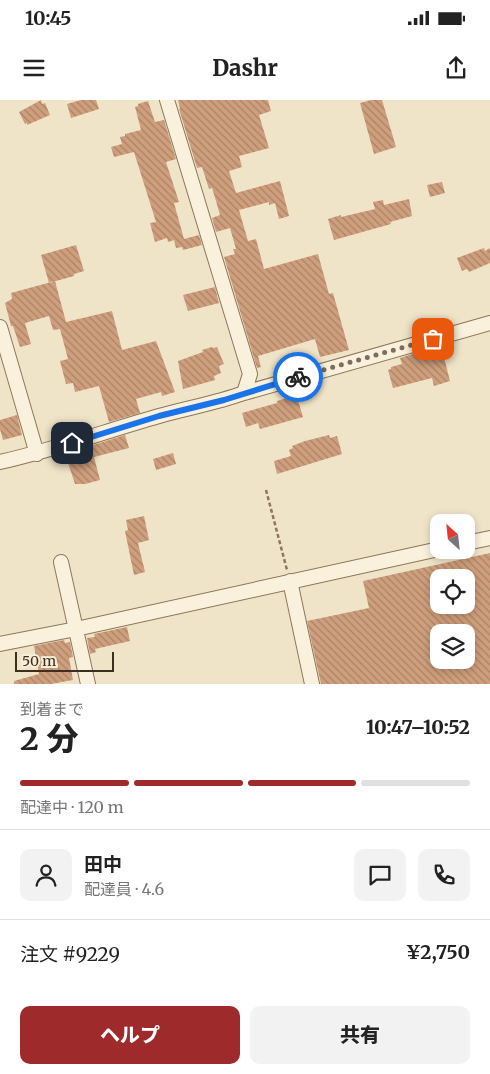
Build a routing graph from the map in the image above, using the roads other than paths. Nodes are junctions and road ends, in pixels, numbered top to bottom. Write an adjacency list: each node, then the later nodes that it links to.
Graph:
1 (167, 100): 4 (street)
2 (490, 323): 4 (street)
3 (0, 327): 5 (street)
4 (244, 393): 5 (street)
5 (37, 454): 6 (street)
6 (0, 462)
7 (490, 538): 8 (street)
8 (475, 541)
9 (430, 551): 11 (street)
10 (61, 562): 12 (street)
11 (290, 581): 12 (street); 15 (street)
12 (76, 629): 13 (street); 14 (street)
13 (0, 644)
14 (88, 684)
15 (312, 684)

